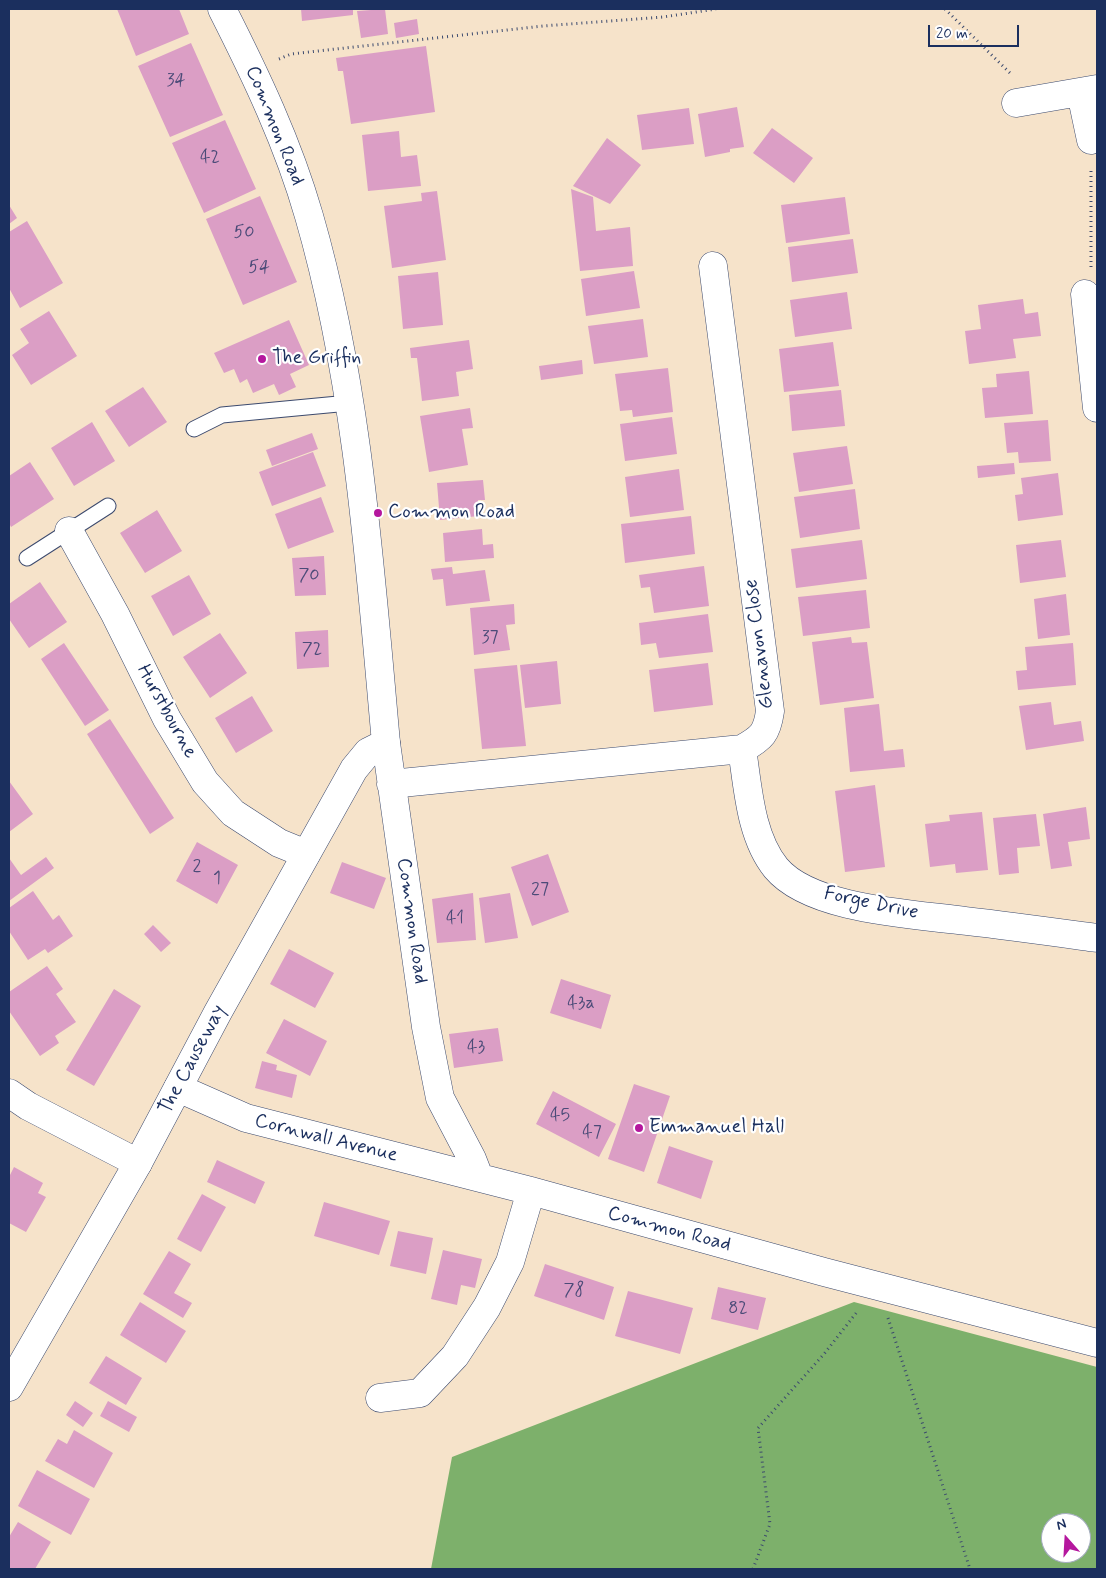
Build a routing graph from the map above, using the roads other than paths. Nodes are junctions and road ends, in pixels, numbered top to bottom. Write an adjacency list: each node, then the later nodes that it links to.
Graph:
1 (222, 9): 8 (street, Common Road)
2 (1089, 91): 3 (street); 4 (street)
3 (1026, 101)
4 (1091, 140)
5 (713, 266): 15 (street, Glenavon Close)
6 (1085, 294): 7 (street)
7 (1094, 350): 9 (street)
8 (349, 403): 10 (lane); 14 (street, Common Road)
9 (1097, 408)
10 (194, 429)
11 (108, 506): 12 (lane)
12 (69, 531): 13 (lane); 17 (street, Hurstbourne)
13 (27, 558)
14 (386, 743): 16 (street, Common Road); 17 (street, The Causeway)
15 (742, 749): 16 (street, Glenavon Close); 18 (street, Forge Drive)
16 (391, 784): 22 (street, Common Road)
17 (306, 854): 19 (street, The Causeway)
18 (1097, 938)
19 (178, 1088): 21 (street, The Causeway); 22 (street, Cornwall Avenue)
20 (9, 1093): 21 (street)
21 (138, 1162): 25 (street, The Causeway)
22 (479, 1178): 23 (street, Common Road)
23 (531, 1191): 24 (street, Common Road); 26 (street)
24 (1097, 1343)
25 (9, 1387)
26 (380, 1398)

